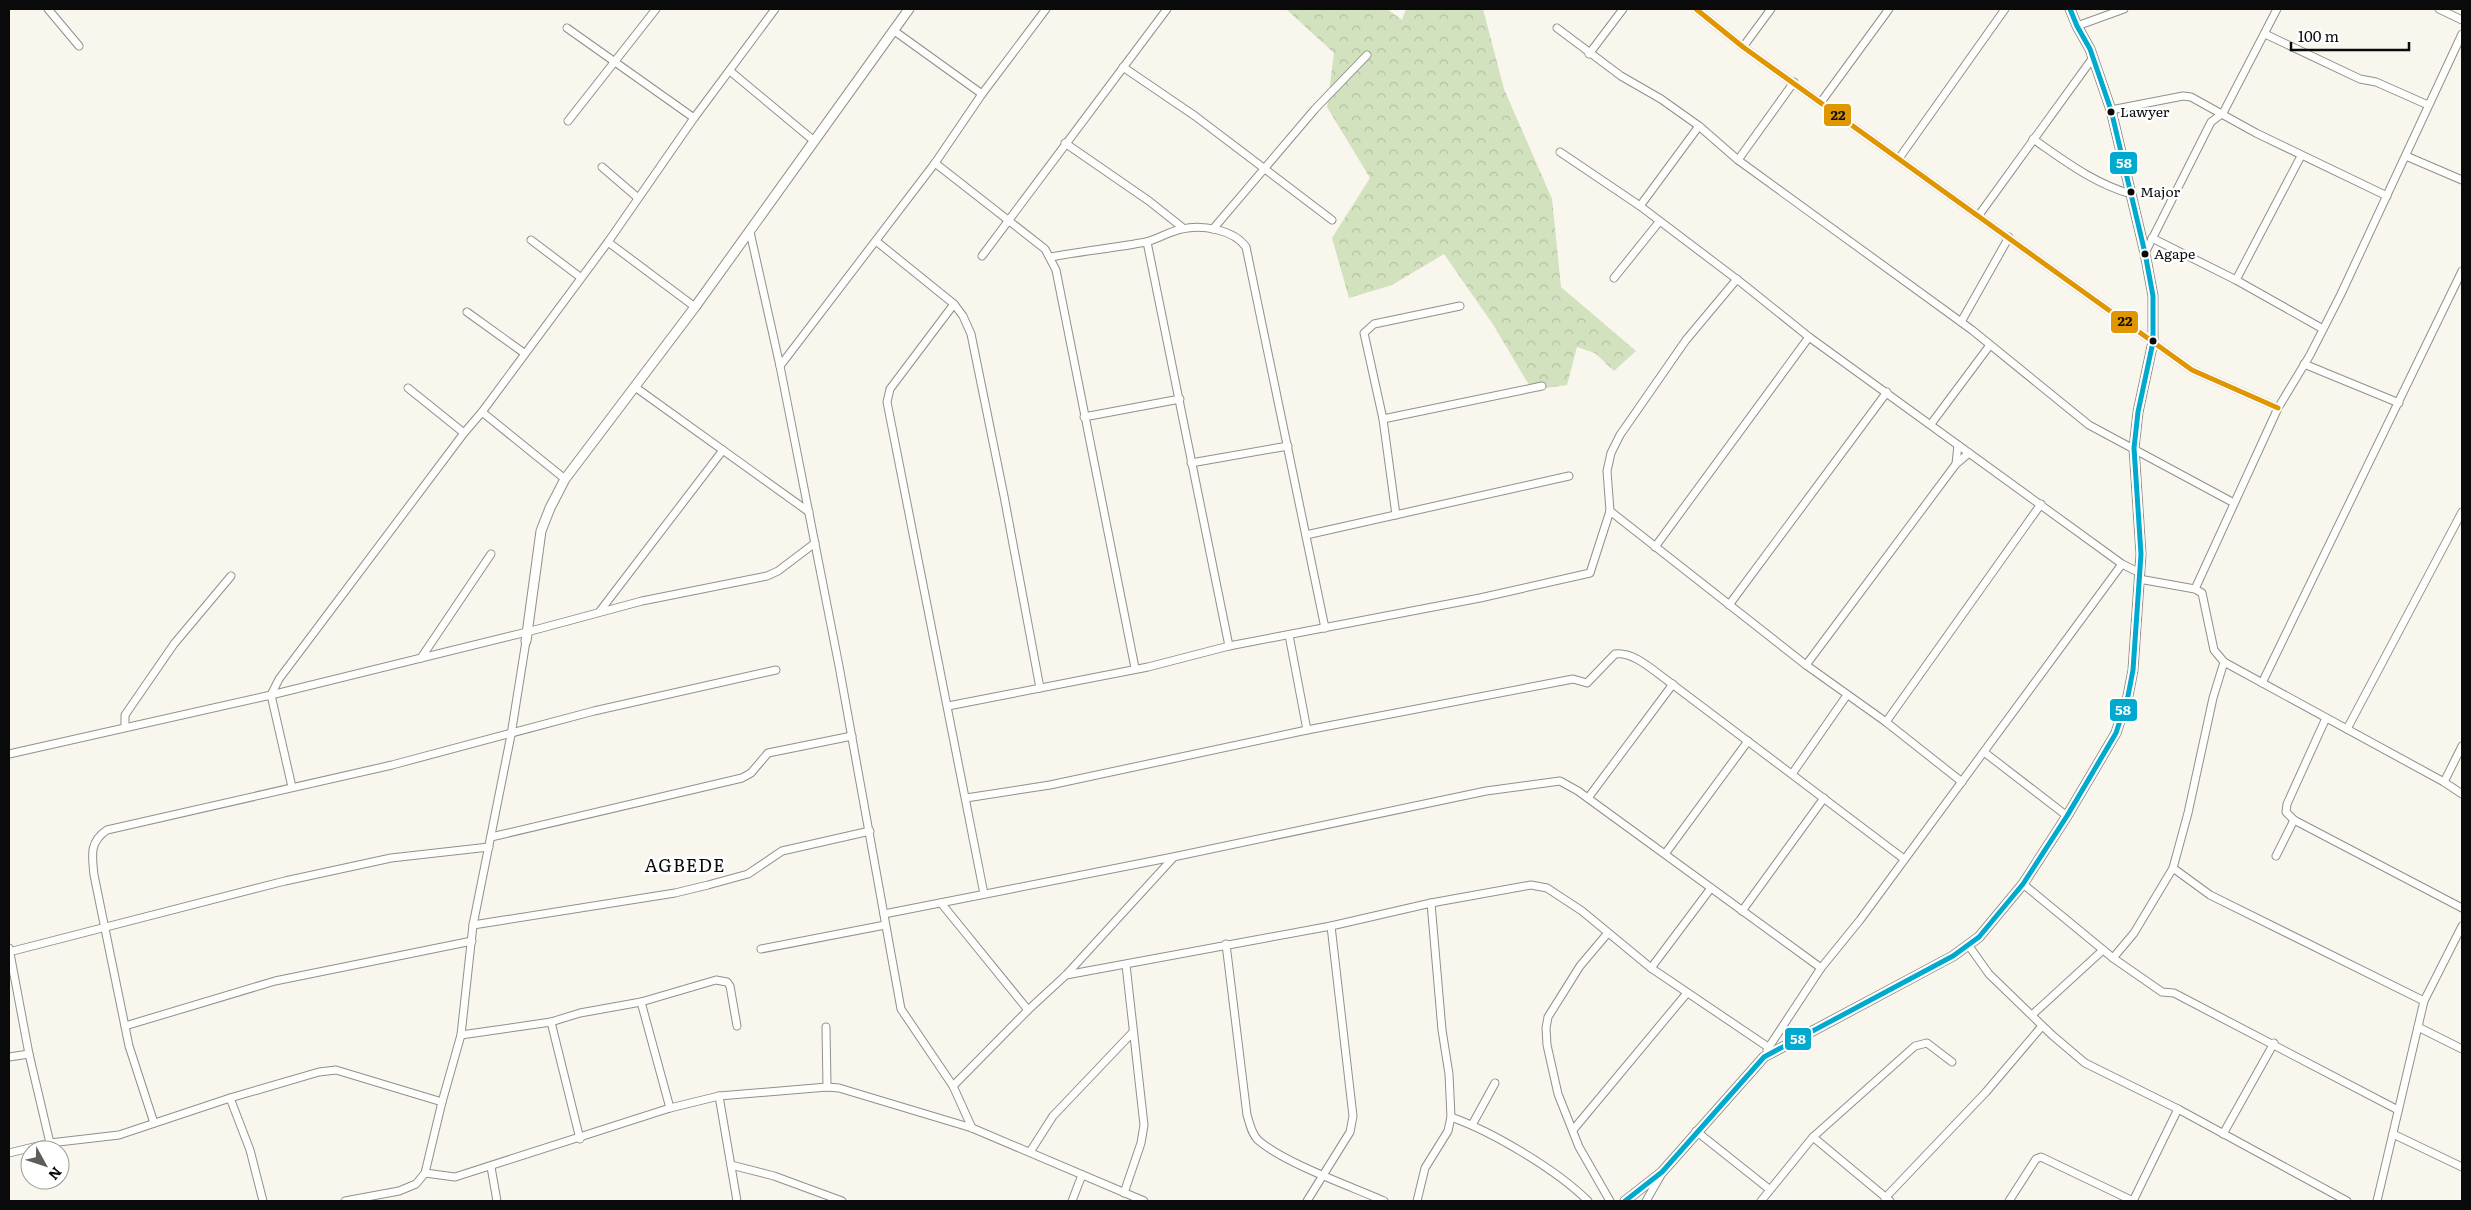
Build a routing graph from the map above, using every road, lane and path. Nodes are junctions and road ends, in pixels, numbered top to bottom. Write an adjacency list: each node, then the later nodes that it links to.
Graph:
1 (48, 9): 23 (street)
2 (656, 9): 28 (street)
3 (775, 9): 30 (street)
4 (909, 9): 20 (street)
5 (1046, 9): 32 (street)
6 (1167, 9): 29 (street)
7 (1623, 9): 25 (street)
8 (1696, 9): 24 (street)
9 (1771, 9): 24 (street)
10 (1889, 9): 33 (street)
11 (2005, 9): 46 (street)
12 (2070, 9): 17 (street)
13 (2124, 9): 17 (street)
14 (2277, 9): 21 (street)
15 (2439, 9): 16 (street)
16 (2462, 20)
17 (2077, 26): 27 (street)
18 (567, 28): 28 (street)
19 (1557, 28): 25 (street)
20 (893, 30): 32 (street); 41 (street)
21 (2265, 34): 34 (street); 36 (street)
22 (2462, 34): 34 (street)
23 (79, 46)
24 (1743, 47): 31 (street)
25 (1589, 54): 39 (street)
26 (1367, 56): 50 (street)
27 (2092, 59): 35 (street); 40 (street)
28 (617, 61): 37 (street); 38 (street)
29 (1123, 66): 42 (street); 50 (street)
30 (730, 71): 37 (street); 41 (street)
31 (1794, 82): 33 (street); 47 (street)
32 (982, 94): 48 (street)
33 (1822, 102): 46 (street)
34 (2428, 105): 45 (street)
35 (2111, 110): 36 (street); 52 (street)
36 (2223, 113): 44 (street); 64 (street)
37 (694, 118): 54 (street)
38 (568, 120)
39 (1699, 126): 47 (street); 55 (street)
40 (2033, 138): 52 (street); 56 (street)
41 (813, 140): 62 (street)
42 (1065, 143): 57 (street); 60 (street)
43 (1560, 152): 55 (street)
44 (2301, 156): 53 (street); 76 (street)
45 (2406, 156): 51 (street); 53 (street)
46 (1900, 157): 56 (street)
47 (1738, 160): 81 (street)
48 (935, 163): 57 (street); 66 (street)
49 (602, 167): 54 (street)
50 (1264, 169): 58 (street); 61 (street)
51 (2462, 180)
52 (2131, 194): 69 (street)
53 (2387, 196): 82 (street)
54 (638, 198): 67 (street)
55 (1640, 206): 59 (street)
56 (1979, 215): 63 (street)
57 (1010, 220): 70 (street); 71 (street)
58 (1332, 220)
59 (1659, 222): 74 (street); 75 (street)
60 (1183, 228): 61 (street); 68 (street)
61 (1213, 229): 101 (street)
62 (750, 232): 79 (street); 88 (street)
63 (2009, 236): 81 (street); 84 (street)
64 (2152, 238): 69 (street); 76 (street)
65 (531, 240): 73 (street)
66 (876, 241): 77 (street); 88 (street)
67 (608, 242): 73 (street); 79 (street)
68 (1147, 242): 71 (street); 93 (street)
69 (2145, 253): 84 (street)
70 (982, 256)
71 (1051, 257): 97 (street)
72 (2462, 270): 94 (street)
73 (580, 277): 86 (street)
74 (1614, 278)
75 (1737, 279): 83 (street); 112 (street)
76 (2236, 280): 82 (street)
77 (954, 304): 137 (street); 140 (street)
78 (1460, 306): 98 (street)
79 (695, 307): 90 (street)
80 (466, 312): 86 (street)
81 (1961, 322): 85 (street)
82 (2323, 329): 87 (street)
83 (1809, 337): 92 (street); 118 (street)
84 (2153, 342): 95 (street); 103 (street)
85 (1990, 345): 99 (street); 103 (street)
86 (524, 354): 96 (street)
87 (2304, 364): 94 (street); 95 (street)
88 (780, 366): 113 (street)
89 (1542, 386): 98 (street)
90 (635, 387): 104 (street); 109 (street)
91 (408, 388): 100 (street)
92 (1887, 392): 99 (street); 124 (street)
93 (1180, 399): 97 (street); 106 (street)
94 (2399, 403): 135 (street)
95 (2278, 408): 110 (street)
96 (482, 412): 100 (street); 109 (street)
97 (1084, 417): 133 (street)
98 (1384, 419): 115 (street)
99 (1931, 424): 102 (street)
100 (464, 433): 139 (street)
101 (1288, 446): 106 (street); 116 (street)
102 (1958, 446): 105 (street); 107 (street)
103 (2134, 448): 110 (street); 122 (street)
104 (723, 450): 113 (street); 125 (street)
105 (1969, 453): 107 (street); 111 (street)
106 (1191, 463): 129 (street)
107 (1956, 464): 132 (street)
108 (1569, 476): 115 (street)
109 (565, 480): 128 (street)
110 (2234, 503): 123 (street)
111 (2041, 504): 120 (street); 142 (street)
112 (1610, 510): 118 (street); 126 (street)
113 (809, 512): 117 (street)
114 (2462, 512): 144 (street)
115 (1396, 515): 116 (street)
116 (1306, 535): 126 (street)
117 (815, 543): 125 (street); 147 (street)
118 (1655, 547): 124 (street)
119 (492, 554): 130 (street)
120 (2122, 564): 122 (street); 150 (street)
121 (232, 576): 143 (street)
122 (2139, 576): 123 (street); 160 (street)
123 (2195, 589): 131 (street)
124 (1730, 605): 132 (street)
125 (600, 612): 128 (street)
126 (1325, 628): 127 (street)
127 (1289, 635): 129 (street); 145 (street)
128 (526, 636): 130 (street); 146 (street)
129 (1229, 646): 133 (street)
130 (421, 658): 139 (street)
131 (2224, 662): 135 (street); 169 (street)
132 (1806, 665): 138 (street)
133 (1135, 668): 137 (street)
134 (776, 670): 146 (street)
135 (2262, 683): 141 (street)
136 (1673, 684): 145 (street); 148 (street); 158 (street)
137 (1040, 688): 140 (street)
138 (1847, 694): 142 (street); 152 (street)
139 (271, 695): 143 (street); 155 (street)
140 (948, 706): 157 (street)
141 (2326, 718): 144 (street); 161 (street)
142 (1886, 722): 153 (street)
143 (125, 727): 151 (street)
144 (2347, 729): 154 (street)
145 (1307, 730): 157 (street)
146 (511, 735): 155 (street); 163 (street)
147 (852, 736): 162 (street); 163 (street)
148 (1748, 741): 152 (street); 165 (street)
149 (2462, 746): 154 (street)
150 (1984, 752): 153 (street); 160 (street)
151 (9, 754)
152 (1792, 774): 159 (street)
153 (1962, 782): 168 (street)
154 (2444, 782): 156 (street)
155 (292, 787): 181 (street)
156 (2462, 794)
157 (966, 798): 172 (street)
158 (1588, 798): 165 (street); 167 (street)
159 (1824, 798): 168 (street); 176 (street)
160 (2067, 816): 170 (street)
161 (2294, 820): 166 (street); 175 (street)
162 (870, 831): 177 (street); 178 (street)
163 (491, 837): 164 (street)
164 (489, 846): 178 (street); 181 (street)
165 (1666, 854): 171 (street)
166 (2276, 856)
167 (1174, 857): 172 (street); 194 (street)
168 (1904, 859): 193 (street)
169 (2173, 868): 190 (street); 196 (street)
170 (2023, 884): 186 (street); 189 (street)
171 (1712, 888): 176 (street); 192 (street)
172 (984, 894): 173 (street)
173 (941, 903): 177 (street); 198 (street)
174 (1432, 903): 180 (street); 183 (street); 224 (street)
175 (2462, 908)
176 (1742, 911): 193 (street)
177 (884, 914): 179 (street)
178 (473, 925): 184 (street)
179 (886, 925): 188 (street); 216 (street)
180 (1332, 926): 185 (street); 242 (street)
181 (106, 927): 187 (street); 201 (street)
182 (2462, 927): 196 (street)
183 (1607, 934): 192 (street); 228 (street)
184 (472, 941): 201 (street); 207 (street)
185 (1226, 944): 191 (street); 242 (street)
186 (1969, 946): 199 (street); 213 (street)
187 (9, 950): 211 (street)
188 (761, 950)
189 (2103, 950): 190 (street); 199 (street)
190 (2113, 958): 208 (street)
191 (1126, 965): 194 (street); 206 (street)
192 (1651, 968): 195 (street)
193 (1821, 968): 209 (street)
194 (1066, 975): 198 (street)
195 (1687, 992): 209 (street); 228 (street)
196 (2424, 1001): 205 (street)
197 (641, 1002): 200 (street); 202 (street); 221 (street)
198 (1028, 1010): 216 (street)
199 (2032, 1015): 203 (street)
200 (551, 1022): 207 (street); 233 (street)
201 (125, 1026): 225 (street)
202 (737, 1026)
203 (2042, 1026): 222 (street); 246 (street)
204 (826, 1027): 217 (street)
205 (2418, 1027): 210 (street); 223 (street)
206 (1132, 1032): 236 (street); 245 (street)
207 (461, 1035): 220 (street)
208 (2274, 1043): 223 (street); 230 (street)
209 (1768, 1046): 213 (street)
210 (2462, 1049)
211 (30, 1054): 212 (street); 234 (street)
212 (9, 1057)
213 (1764, 1057): 229 (street)
214 (1952, 1062): 232 (street)
215 (1495, 1083): 226 (street)
216 (953, 1086): 227 (street)
217 (827, 1087): 218 (street); 227 (street)
218 (718, 1096): 221 (street); 237 (street)
219 (230, 1098): 220 (street); 225 (street); 247 (street)
220 (442, 1102): 241 (street)
221 (670, 1108): 233 (street)
222 (2178, 1109): 230 (street); 263 (street)
223 (2398, 1110): 231 (street)
224 (1451, 1117): 226 (street); 256 (street)
225 (154, 1123): 235 (street)
226 (1472, 1125): 257 (street)
227 (972, 1128): 236 (street)
228 (1572, 1130): 258 (street)
229 (1696, 1131): 240 (street); 244 (street)
230 (2223, 1134): 264 (street)
231 (2393, 1134): 239 (street); 265 (street)
232 (1813, 1137): 244 (street); 246 (street)
233 (580, 1139): 238 (street)
234 (49, 1140)
235 (70, 1141)
236 (1030, 1152): 243 (street)
237 (731, 1165): 250 (street); 251 (street)
238 (491, 1167): 241 (street); 249 (street)
239 (2462, 1167)
240 (1662, 1172): 259 (street); 260 (street)
241 (424, 1173): 248 (street)
242 (1323, 1174): 254 (street); 255 (street)
243 (1082, 1175): 245 (street); 252 (street)
244 (1769, 1189): 261 (street)
245 (1124, 1193): 253 (street)
246 (1888, 1200)
247 (263, 1201)
248 (344, 1201)
249 (497, 1201)
250 (738, 1201)
251 (842, 1201)
252 (1072, 1201)
253 (1144, 1201)
254 (1307, 1201)
255 (1384, 1201)
256 (1418, 1201)
257 (1588, 1201)
258 (1610, 1201)
259 (1626, 1201)
260 (1646, 1201)
261 (1761, 1201)
262 (2009, 1201): 263 (street)
263 (2133, 1201)
264 (2347, 1201)
265 (2377, 1201)

